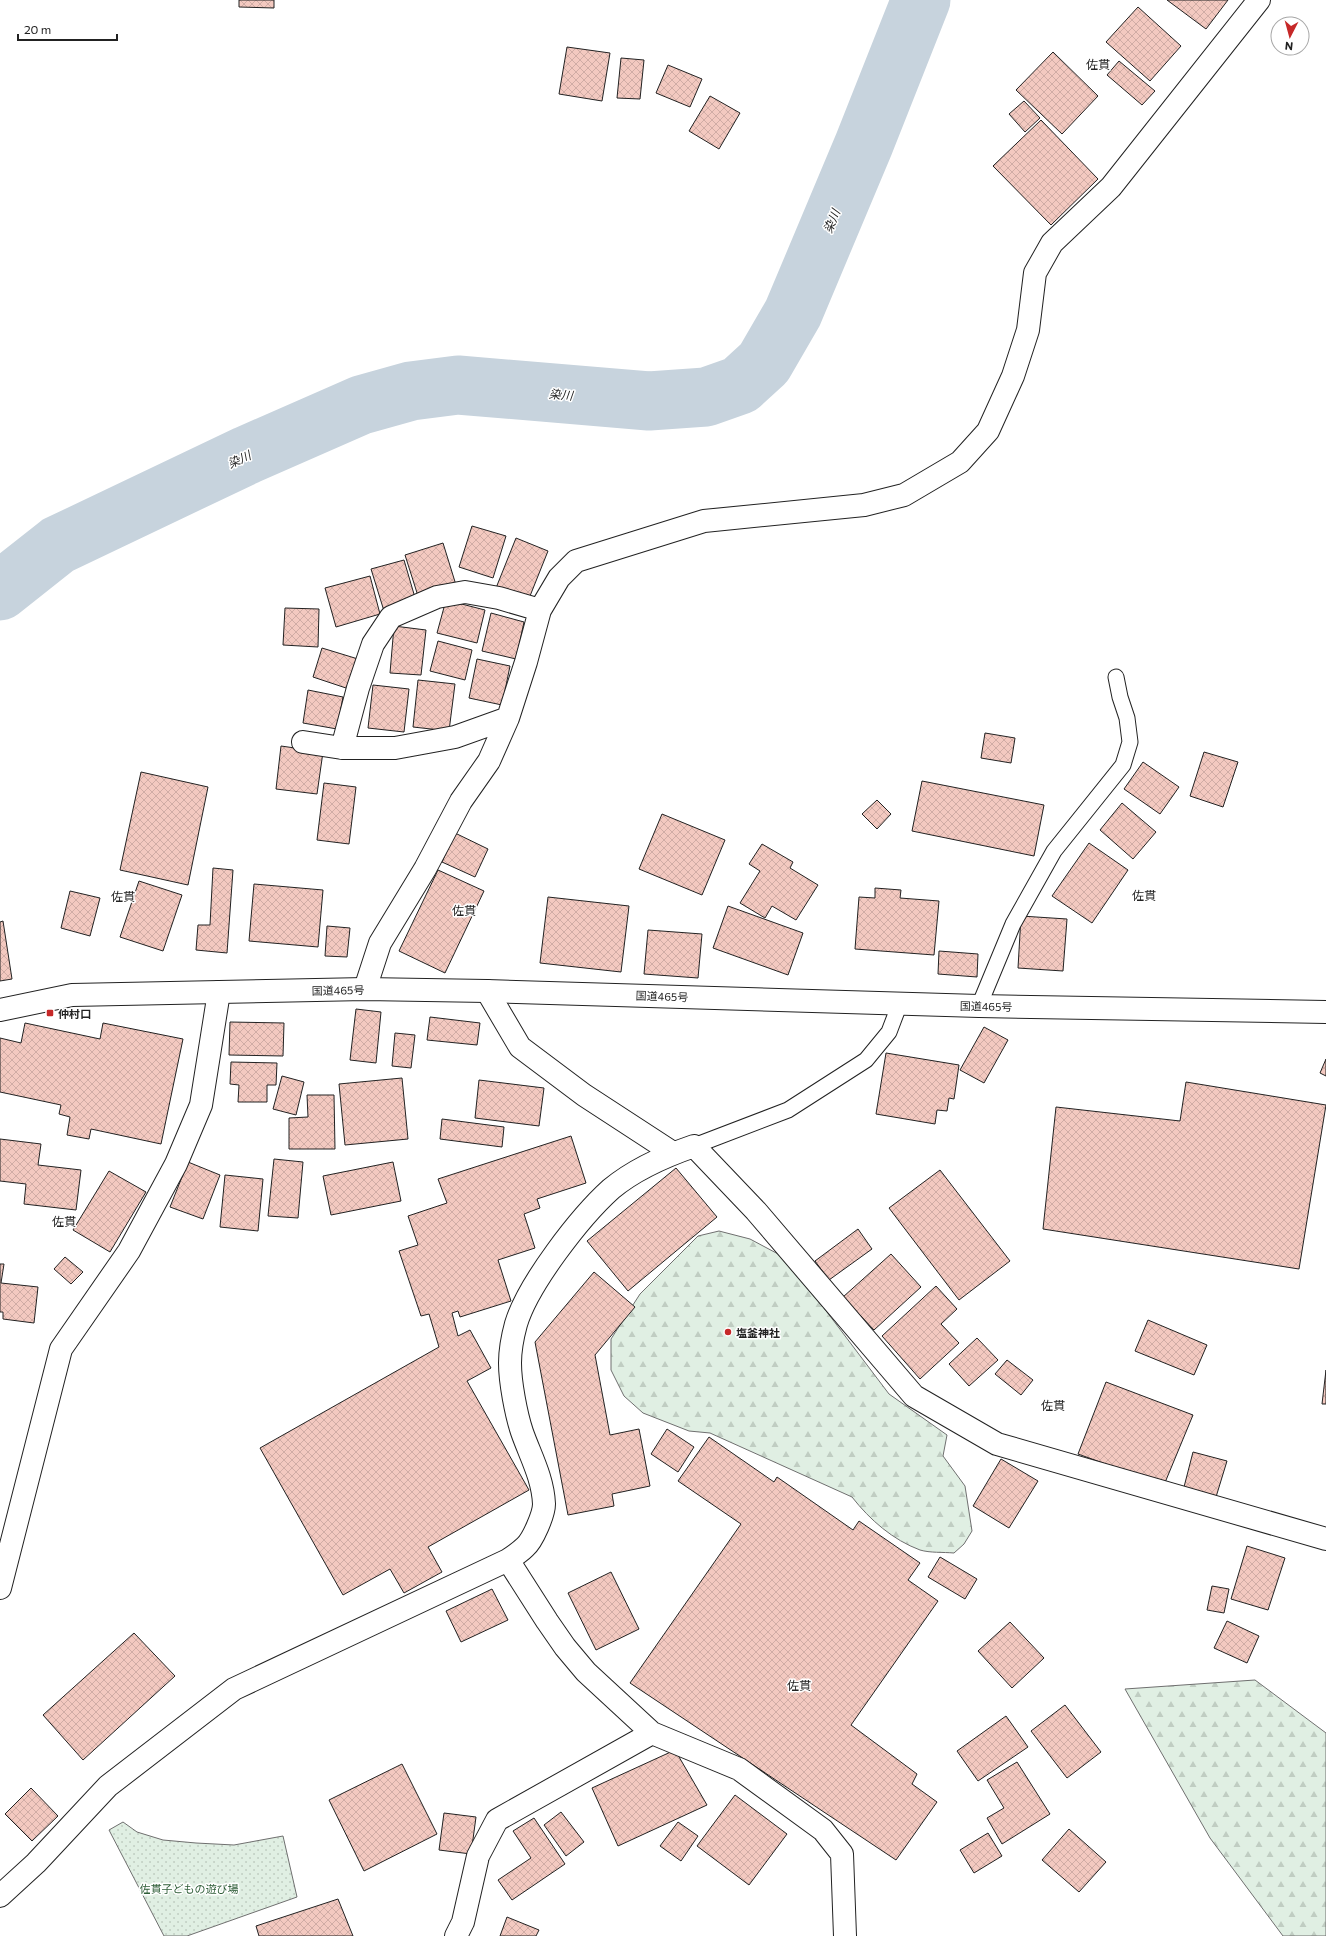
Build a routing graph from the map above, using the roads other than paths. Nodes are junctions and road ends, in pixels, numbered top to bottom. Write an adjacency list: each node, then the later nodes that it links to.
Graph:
1 (1259, 0): 2 (main road)
2 (540, 610): 4 (main road); 6 (main road)
3 (1116, 677): 11 (lane)
4 (508, 718): 6 (main road); 7 (main road)
5 (302, 742): 6 (main road)
6 (342, 748)
7 (364, 989): 8 (main road, 国道465号); 9 (main road, 国道465号)
8 (487, 991): 10 (main road, 国道465号); 15 (main road)
9 (219, 992): 12 (main road, 国道465号); 18 (main road)
10 (900, 1003): 11 (main road, 国道465号); 14 (lane)
11 (979, 1006): 13 (main road, 国道465号)
12 (0, 1010)
13 (1326, 1012)
14 (694, 1146): 15 (main road); 16 (main road)
15 (672, 1153): 17 (main road)
16 (1326, 1539)
17 (508, 1560): 19 (main road); 20 (main road)
18 (0, 1588)
19 (652, 1733): 21 (main road); 22 (main road)
20 (0, 1896)
21 (456, 1936)
22 (845, 1936)

